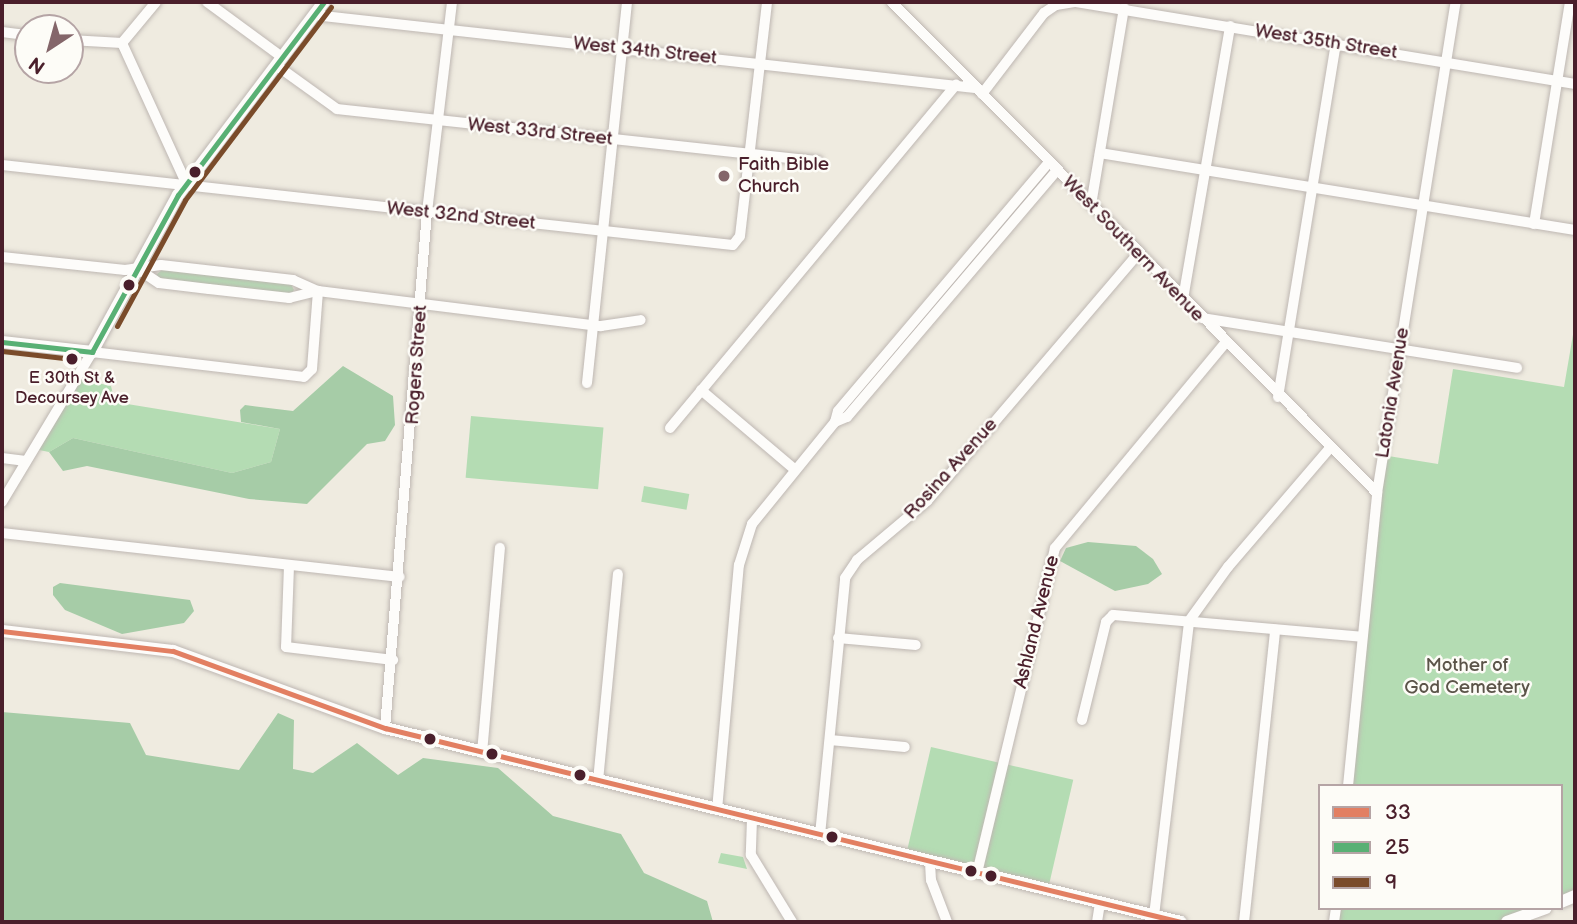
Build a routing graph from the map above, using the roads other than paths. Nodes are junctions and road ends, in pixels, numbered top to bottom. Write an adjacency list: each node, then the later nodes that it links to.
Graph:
1 (156, 2): 16 (street)
2 (207, 2): 19 (street, West 33rd Street)
3 (324, 2): 12 (main road)
4 (452, 2): 14 (street, Rogers Street)
5 (627, 2): 18 (street)
6 (767, 2): 21 (street)
7 (892, 2): 25 (street, West Southern Avenue)
8 (1076, 2): 11 (street, West 35th Street); 25 (street)
9 (1456, 2): 20 (street, Latonia Avenue)
10 (1570, 2): 22 (street)
11 (1124, 8): 13 (street, West 35th Street); 28 (street)
12 (314, 15): 14 (street, West 34th Street); 19 (main road)
13 (1230, 26): 17 (street, West 35th Street); 34 (street)
14 (448, 31): 18 (street, West 34th Street); 26 (street, Rogers Street)
15 (84, 41): 16 (street)
16 (122, 43): 36 (street)
17 (1336, 43): 20 (street, West 35th Street); 37 (street)
18 (622, 48): 21 (street, West 34th Street); 27 (street)
19 (279, 61): 26 (street, West 33rd Street); 36 (main road)
20 (1447, 62): 22 (street, West 35th Street); 39 (street, Latonia Avenue)
21 (760, 64): 24 (street, West 34th Street); 29 (street)
22 (1558, 81): 23 (street, West 35th Street); 41 (street)
23 (1575, 84)
24 (956, 85): 25 (street, West 34th Street); 62 (street)
25 (978, 91): 31 (street, West Southern Avenue)
26 (437, 120): 27 (street, West 33rd Street); 40 (street, Rogers Street)
27 (611, 140): 29 (street, West 33rd Street); 43 (street)
28 (1100, 153): 34 (street); 38 (street)
29 (750, 155): 30 (street, West 33rd Street); 43 (street, West 32nd Street)
30 (818, 162)
31 (1049, 162): 33 (street, West Southern Avenue); 64 (street)
32 (2, 165): 35 (street); 36 (street, West 32nd Street)
33 (1057, 170): 38 (street, West Southern Avenue); 64 (street)
34 (1207, 171): 37 (street); 48 (street)
35 (2, 172)
36 (186, 183): 40 (street, West 32nd Street); 46 (main road)
37 (1313, 187): 39 (street); 54 (street)
38 (1091, 205): 44 (street, West Southern Avenue)
39 (1423, 205): 41 (street); 58 (street, Latonia Avenue)
40 (427, 212): 43 (street, West 32nd Street); 49 (street, Rogers Street)
41 (1534, 224): 42 (street)
42 (1575, 230)
43 (601, 231): 53 (street)
44 (1138, 254): 48 (street, West Southern Avenue); 81 (street, Rosina Avenue)
45 (2, 257): 46 (street)
46 (138, 269): 47 (street); 47 (street); 52 (main road)
47 (318, 291): 49 (street); 59 (street)
48 (1183, 299): 50 (street, West Southern Avenue)
49 (421, 303): 53 (street); 76 (street, Rogers Street)
50 (1201, 318): 54 (street); 56 (street, West Southern Avenue)
51 (641, 320): 53 (street)
52 (108, 322): 57 (main road); 59 (main road)
53 (592, 323): 61 (street)
54 (1290, 330): 58 (street); 63 (street)
55 (2, 342): 57 (main road)
56 (1225, 343): 63 (street, West Southern Avenue); 95 (street, Ashland Avenue)
57 (74, 350): 59 (main road)
58 (1399, 350): 60 (street); 70 (street, Latonia Avenue)
59 (92, 352): 68 (street)
60 (1517, 368)
61 (587, 383)
62 (701, 390): 65 (street); 69 (street)
63 (1278, 397): 66 (street, West Southern Avenue)
64 (835, 422): 69 (street)
65 (670, 428)
66 (1329, 449): 70 (street, West Southern Avenue); 77 (street)
67 (2, 458): 68 (street)
68 (26, 461): 71 (street)
69 (793, 469): 91 (street)
70 (1377, 493): 80 (street, Latonia Avenue)
71 (2, 502)
72 (2, 533): 74 (street)
73 (500, 548): 88 (street)
74 (289, 566): 76 (street); 83 (street)
75 (618, 574): 89 (street)
76 (400, 577): 83 (street, Rogers Street)
77 (1189, 621): 78 (street); 84 (street); 98 (street)
78 (1275, 629): 80 (street); 104 (street)
79 (2, 631): 85 (main road)
80 (1362, 637): 90 (street, Latonia Avenue)
81 (838, 638): 82 (street); 86 (street, Rosina Avenue)
82 (916, 645)
83 (393, 660): 85 (street, Rogers Street)
84 (1082, 720)
85 (385, 728): 88 (main road)
86 (830, 740): 87 (street); 93 (street, Rosina Avenue)
87 (905, 747)
88 (482, 753): 89 (main road)
89 (598, 781): 91 (main road)
90 (1348, 784)
91 (717, 810): 92 (main road)
92 (752, 819): 93 (main road); 100 (street)
93 (820, 835): 94 (main road)
94 (930, 862): 95 (main road); 101 (street)
95 (977, 873): 96 (main road)
96 (1100, 903): 98 (main road); 102 (street)
97 (1541, 910): 99 (main road)
98 (1154, 916): 103 (main road)
99 (1516, 921)
100 (792, 922)
101 (947, 922)
102 (1097, 922)
103 (1181, 922)
104 (1244, 922)

